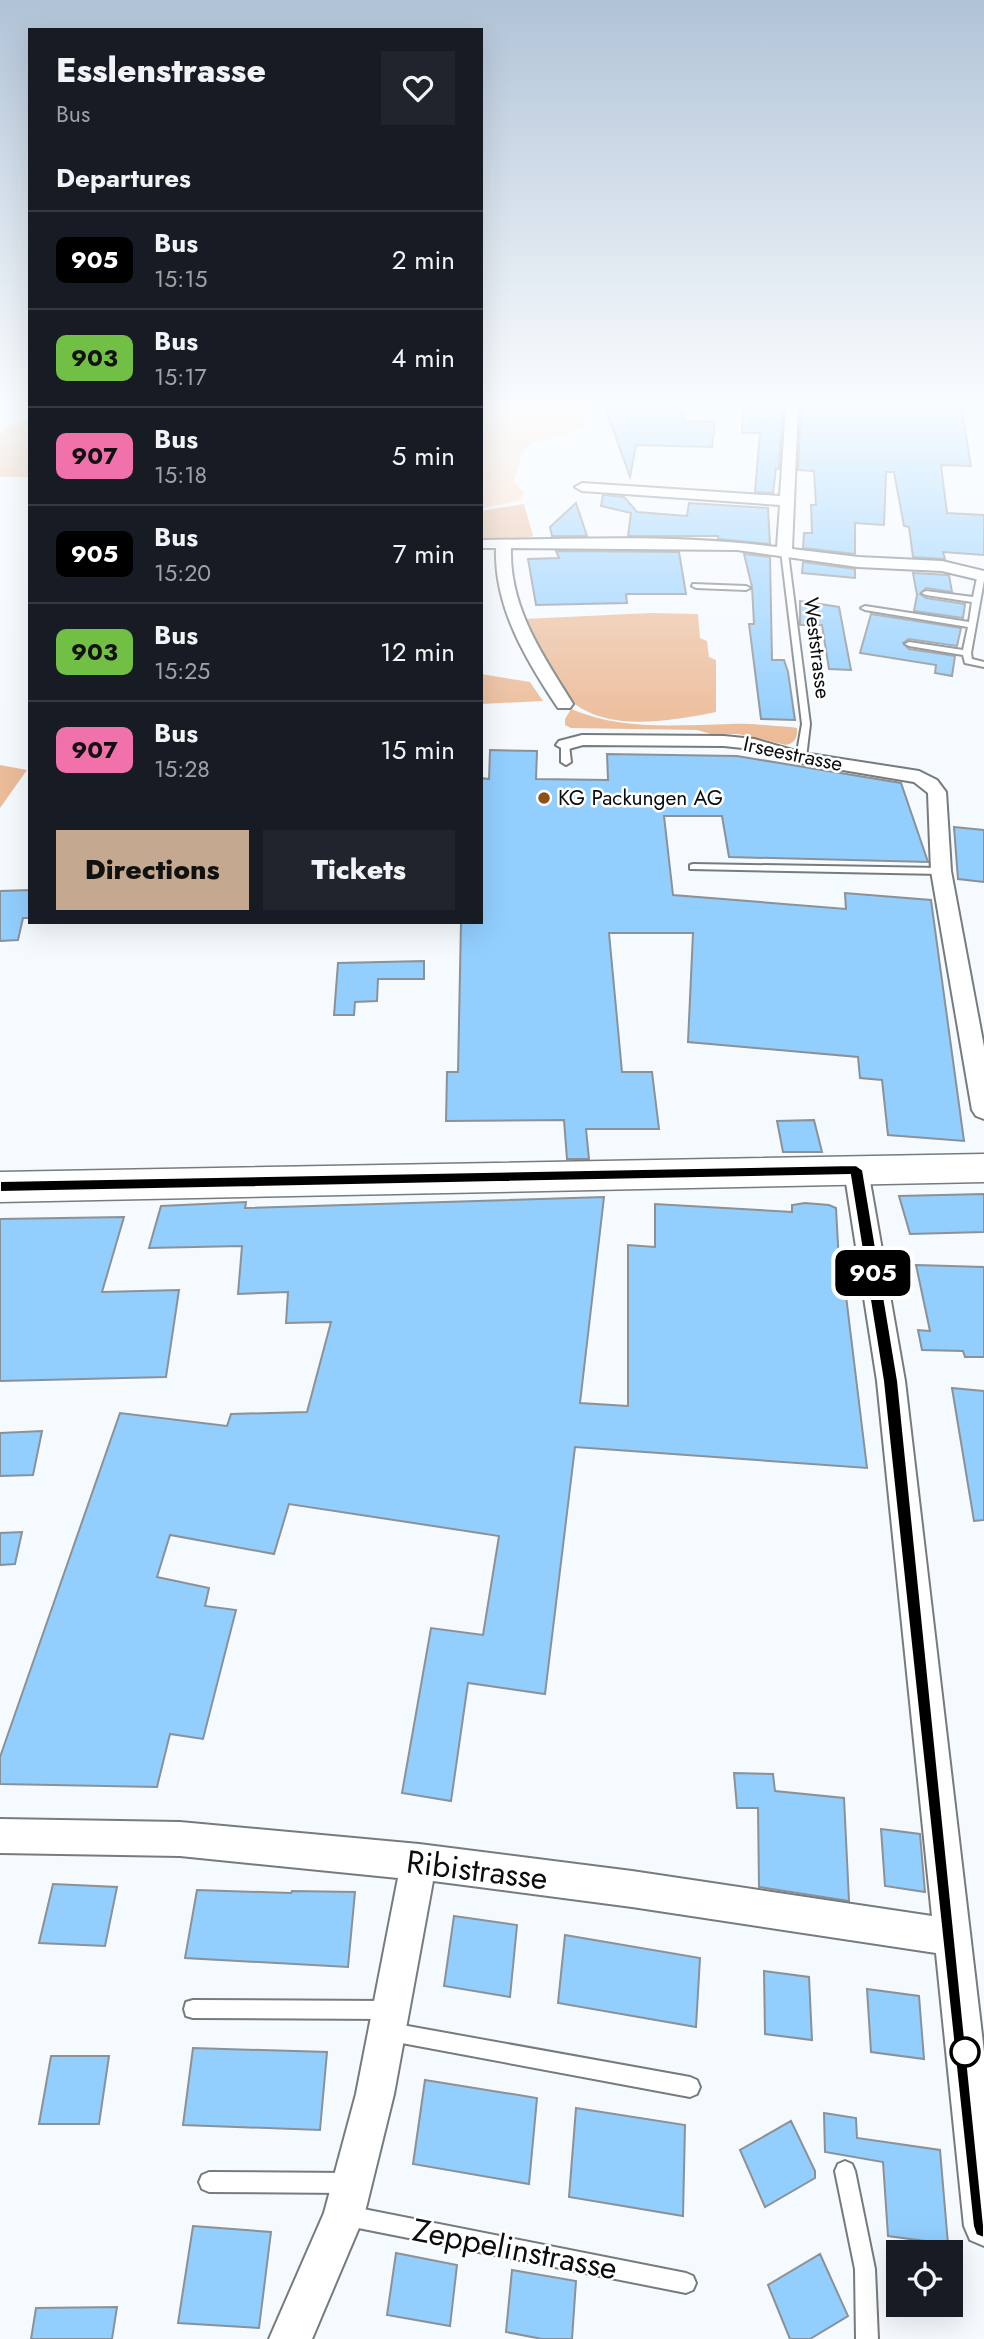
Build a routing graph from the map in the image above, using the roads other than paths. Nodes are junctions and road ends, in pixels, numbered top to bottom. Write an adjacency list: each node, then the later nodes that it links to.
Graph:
1 (785, 516): 4 (street, Weststrasse)
2 (483, 544): 3 (street)
3 (504, 545): 4 (street); 15 (street)
4 (784, 553): 5 (street); 17 (lane, Weststrasse)
5 (982, 575): 9 (lane)
6 (696, 586): 7 (lane)
7 (746, 588)
8 (926, 593): 9 (lane)
9 (976, 600): 11 (lane)
10 (866, 608): 11 (lane)
11 (972, 625): 13 (lane)
12 (909, 644): 13 (lane)
13 (967, 653): 14 (lane)
14 (984, 665)
15 (564, 704)
16 (566, 754): 17 (street, Irseestrasse)
17 (801, 758): 19 (street, Irseestrasse)
18 (693, 867): 19 (lane)
19 (942, 870): 20 (street, Irseestrasse)
20 (984, 1110)
21 (984, 1168): 22 (street)
22 (856, 1170): 23 (street); 26 (street)
23 (0, 1187)
24 (0, 1836): 25 (street, Ribistrasse)
25 (419, 1862): 26 (street, Ribistrasse); 28 (street)
26 (951, 1937): 33 (street)
27 (193, 2009): 28 (lane)
28 (389, 2021): 29 (lane); 32 (street)
29 (690, 2087)
30 (845, 2171): 36 (lane)
31 (209, 2182): 32 (lane, Zeppelinstrasse)
32 (348, 2199): 34 (lane, Zeppelinstrasse); 35 (street)
33 (984, 2226)
34 (686, 2283)
35 (290, 2339)
36 (867, 2339)

